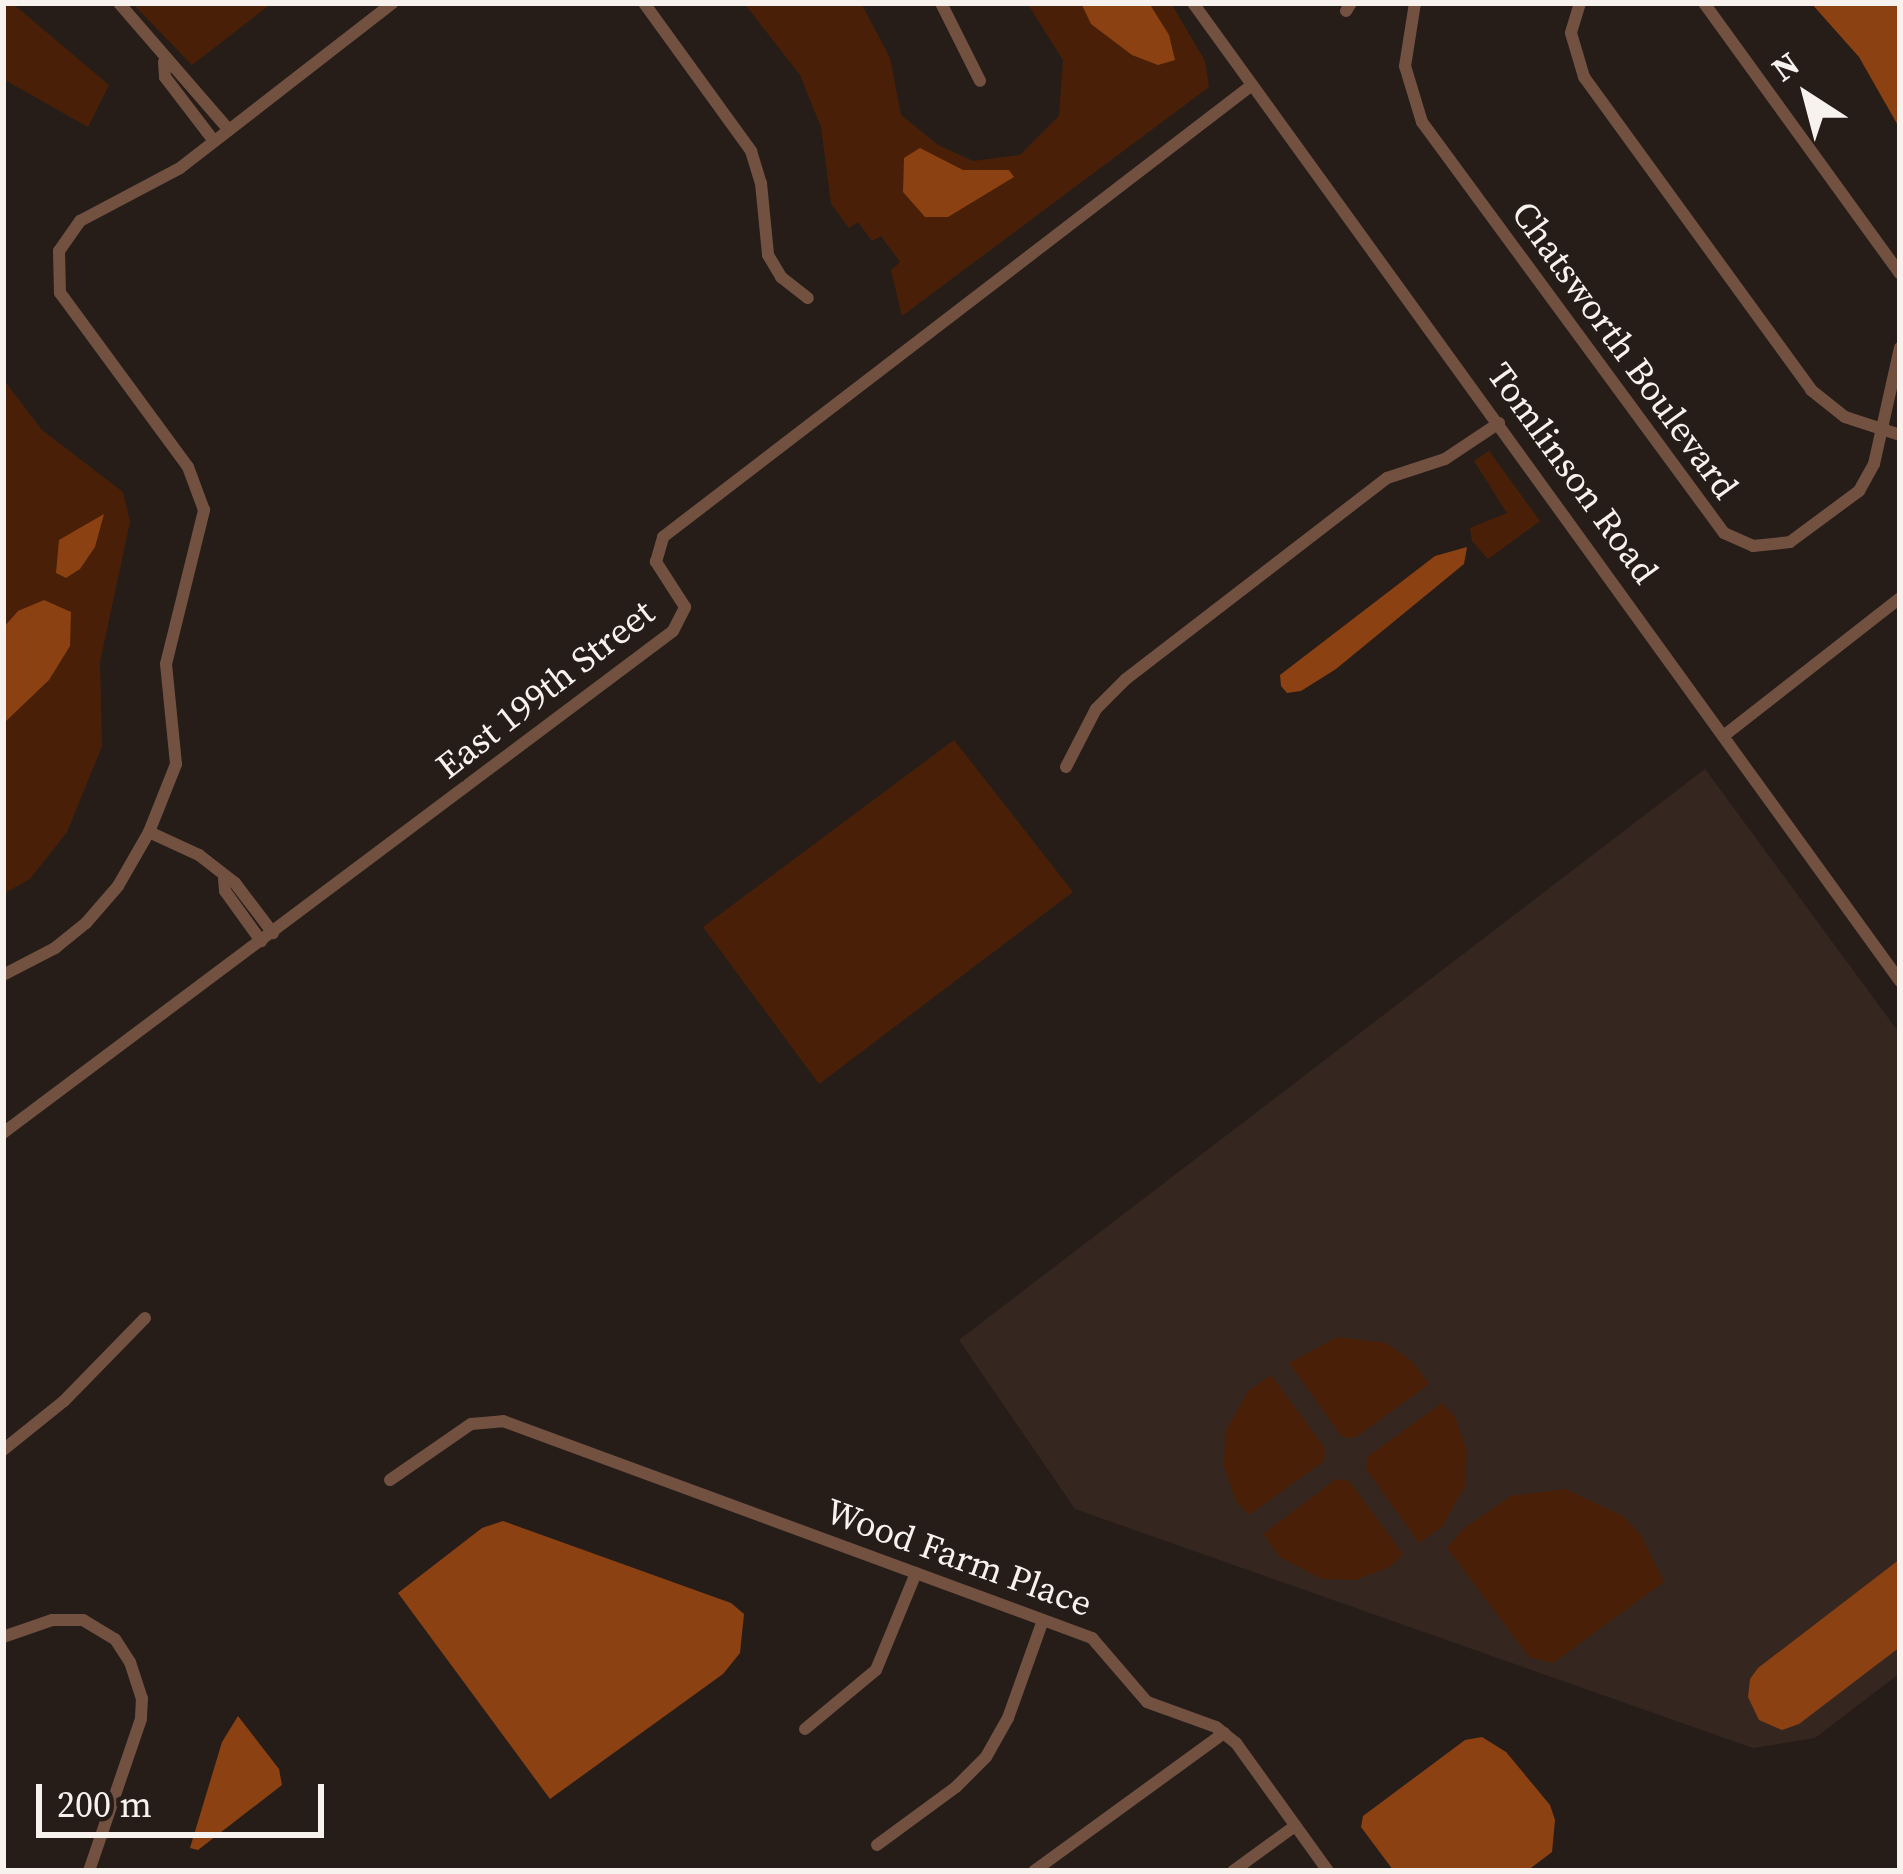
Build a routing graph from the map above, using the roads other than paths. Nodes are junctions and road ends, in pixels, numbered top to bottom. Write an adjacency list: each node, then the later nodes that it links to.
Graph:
1 (119, 3): 9 (street)
2 (393, 3): 12 (street)
3 (644, 3): 15 (street)
4 (941, 3): 10 (street)
5 (1193, 3): 11 (street, Tomlinson Road)
6 (1415, 3): 18 (street, Chatsworth Boulevard)
7 (1580, 3): 18 (street)
8 (1704, 3): 14 (street)
9 (164, 62): 12 (street); 13 (street)
10 (980, 81)
11 (1252, 85): 17 (street, Tomlinson Road); 24 (street, East 199th Street)
12 (229, 130): 13 (street)
13 (214, 141): 23 (street)
14 (1900, 274)
15 (808, 298)
16 (1900, 348): 18 (street, Chatsworth Boulevard)
17 (1499, 423): 21 (street, Tomlinson Road); 22 (street)
18 (1881, 431): 19 (street)
19 (1900, 435)
20 (1900, 598): 21 (street)
21 (1726, 734): 26 (street, Tomlinson Road)
22 (1066, 767)
23 (149, 832): 24 (street); 25 (street)
24 (267, 937): 27 (street, East 199th Street)
25 (3, 975)
26 (1900, 981)
27 (3, 1133)
28 (145, 1318): 29 (street)
29 (3, 1450)
30 (390, 1480): 31 (street, Wood Farm Place)
31 (916, 1573): 32 (street, Wood Farm Place); 34 (street)
32 (1043, 1620): 35 (street, Wood Farm Place); 37 (street)
33 (3, 1637): 38 (street)
34 (805, 1729)
35 (1224, 1732): 36 (street); 39 (street)
36 (1295, 1826): 40 (street); 41 (street)
37 (877, 1845)
38 (88, 1871)
39 (1034, 1871)
40 (1233, 1871)
41 (1328, 1871)

